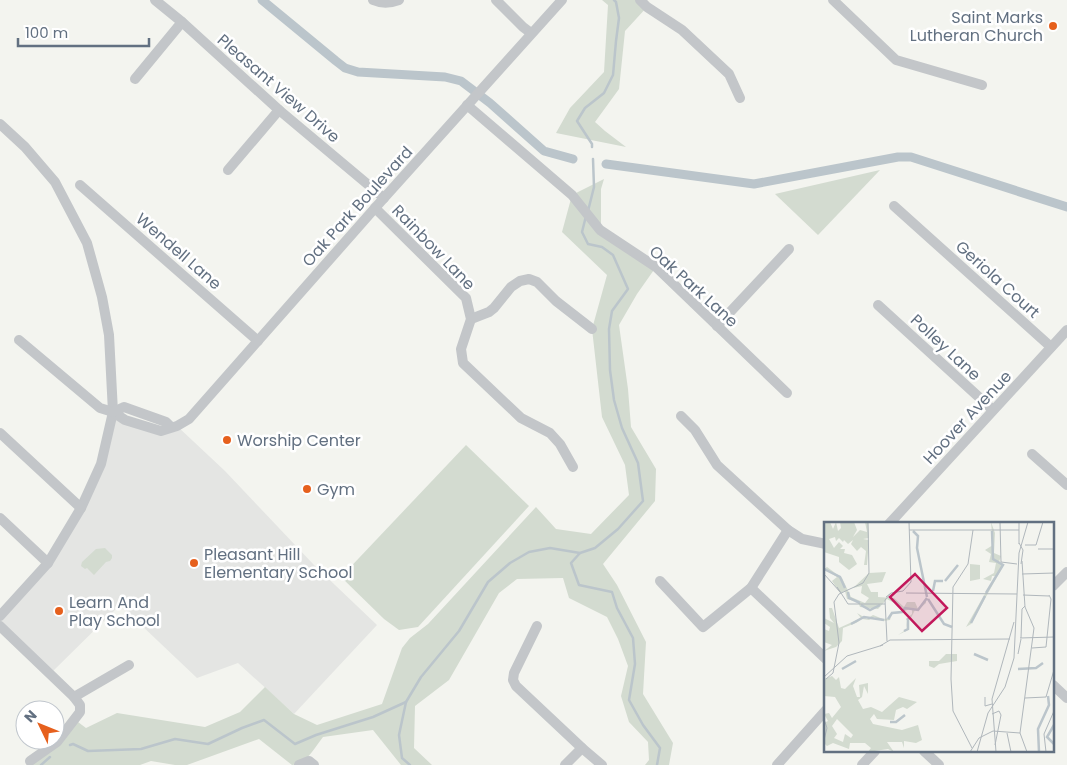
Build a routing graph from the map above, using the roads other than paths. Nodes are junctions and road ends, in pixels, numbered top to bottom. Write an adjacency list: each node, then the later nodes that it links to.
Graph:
1 (155, 0): 8 (street, Pleasant View Drive)
2 (373, 0): 3 (street)
3 (399, 0)
4 (496, 0): 9 (street)
5 (562, 0): 9 (street, Oak Park Boulevard)
6 (640, 0): 12 (street)
7 (833, 0): 11 (street)
8 (182, 22): 10 (street); 14 (street, Pleasant View Drive)
9 (531, 33): 13 (street, Oak Park Boulevard)
10 (135, 79)
11 (982, 85)
12 (740, 98)
13 (471, 102): 18 (street, Oak Park Boulevard); 24 (street, Oak Park Lane)
14 (279, 110): 16 (street); 18 (street, Pleasant View Drive)
15 (0, 124): 32 (street)
16 (228, 170)
17 (80, 185): 28 (street, Wendell Lane)
18 (384, 198): 20 (street, Oak Park Boulevard)
19 (894, 206): 29 (street, Geriola Court)
20 (375, 208): 23 (street, Rainbow Lane); 28 (street, Oak Park Boulevard)
21 (790, 249): 24 (street)
22 (878, 305): 31 (street, Polley Lane)
23 (471, 318): 25 (street); 36 (street)
24 (717, 326): 30 (street, Oak Park Lane)
25 (592, 329)
26 (1067, 330): 29 (street, Hoover Avenue)
27 (20, 340): 32 (street)
28 (258, 341): 32 (street, Oak Park Boulevard)
29 (1052, 347): 31 (street, Hoover Avenue)
30 (787, 393)
31 (993, 410): 40 (street, Hoover Avenue)
32 (113, 412): 38 (street)
33 (681, 416): 41 (street)
34 (0, 433): 38 (street)
35 (1032, 454): 37 (street)
36 (573, 467)
37 (1067, 485)
38 (81, 508): 43 (street)
39 (0, 518): 43 (street)
40 (891, 522)
41 (788, 530): 42 (street); 47 (street)
42 (824, 544)
43 (48, 563): 48 (street)
44 (1067, 572): 46 (street)
45 (660, 581): 47 (street)
46 (1054, 585)
47 (750, 588): 51 (street)
48 (0, 616)
49 (0, 626): 54 (street)
50 (537, 626): 57 (street)
51 (824, 657)
52 (129, 665): 54 (street)
53 (1054, 686): 55 (street)
54 (74, 697): 60 (street)
55 (1067, 698)
56 (824, 712): 65 (street)
57 (582, 748): 63 (street); 64 (street)
58 (874, 752): 66 (street)
59 (925, 752): 67 (street)
60 (30, 762)
61 (299, 765): 62 (street)
62 (314, 765)
63 (565, 765)
64 (602, 765)
65 (777, 765)
66 (862, 765)
67 (939, 765)

